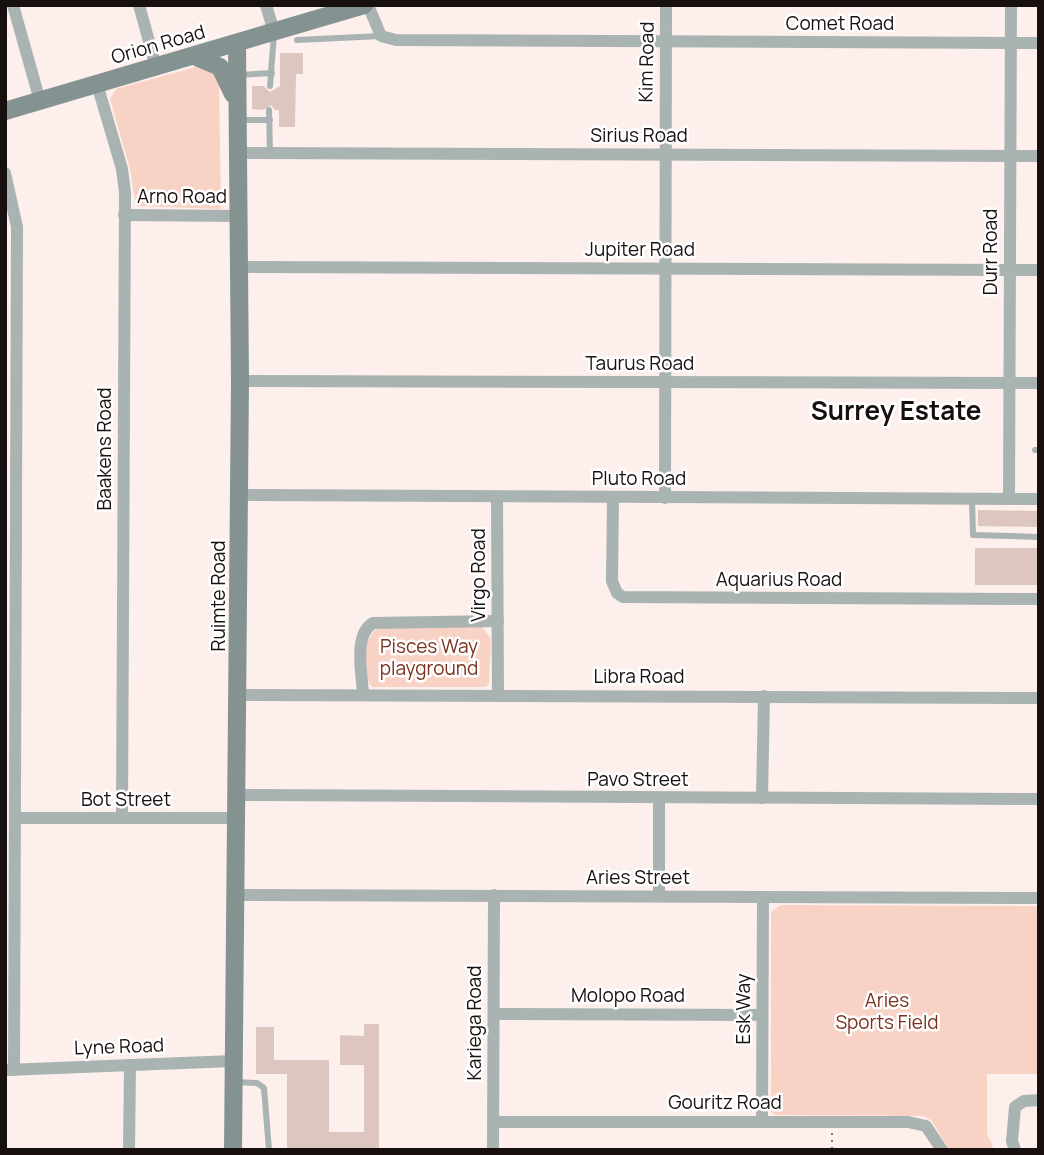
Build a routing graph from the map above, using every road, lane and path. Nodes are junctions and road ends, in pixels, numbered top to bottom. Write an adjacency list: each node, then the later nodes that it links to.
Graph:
1 (13, 5): 20 (street)
2 (139, 5): 15 (street)
3 (266, 5): 7 (street)
4 (366, 5): 7 (street, Orion Road); 8 (street)
5 (666, 5): 10 (street, Kim Road)
6 (1011, 5): 12 (street, Durr Road)
7 (274, 32): 11 (street, Orion Road); 16 (lane)
8 (381, 36): 9 (lane); 10 (street, Comet Road)
9 (298, 40)
10 (666, 41): 12 (street, Comet Road); 27 (street, Kim Road)
11 (237, 43): 14 (street, Orion Road); 17 (street, Ruimte Road)
12 (1011, 43): 13 (street, Comet Road); 28 (street, Durr Road)
13 (1039, 43)
14 (194, 55): 15 (street, Orion Road); 23 (street)
15 (156, 66): 18 (street, Orion Road)
16 (272, 73): 17 (lane); 19 (lane)
17 (238, 76): 23 (street, Ruimte Road)
18 (97, 84): 20 (street, Orion Road); 31 (street, Baakens Road)
19 (270, 86)
20 (40, 101): 22 (street, Orion Road)
21 (269, 110): 24 (lane)
22 (5, 111)
23 (239, 113): 24 (lane); 25 (street, Ruimte Road)
24 (270, 120): 26 (lane)
25 (239, 153): 26 (street, Sirius Road); 32 (street, Ruimte Road)
26 (270, 153): 27 (street, Sirius Road)
27 (665, 154): 28 (street, Sirius Road); 34 (street, Kim Road)
28 (1010, 156): 29 (street, Sirius Road); 35 (street, Durr Road)
29 (1039, 156)
30 (5, 173): 60 (street)
31 (124, 215): 32 (street, Arno Road); 61 (street, Baakens Road)
32 (239, 216): 33 (street, Ruimte Road)
33 (240, 267): 34 (street, Jupiter Road); 37 (street, Ruimte Road)
34 (665, 268): 35 (street, Jupiter Road); 38 (street, Kim Road)
35 (1008, 270): 36 (street, Jupiter Road); 39 (street, Durr Road)
36 (1039, 270)
37 (240, 381): 38 (street, Taurus Road); 41 (street, Ruimte Road)
38 (665, 382): 39 (street, Taurus Road); 44 (street, Kim Road)
39 (1009, 383): 40 (street, Taurus Road); 46 (street, Durr Road)
40 (1039, 383)
41 (240, 495): 42 (street, Pluto Road); 52 (street, Ruimte Road)
42 (497, 496): 43 (street, Pluto Road); 50 (street, Virgo Road)
43 (613, 498): 44 (street, Pluto Road); 49 (street, Aquarius Road)
44 (665, 498): 45 (street, Pluto Road)
45 (972, 499): 46 (street, Pluto Road); 48 (lane)
46 (1009, 499): 47 (street, Pluto Road)
47 (1039, 499)
48 (1039, 537)
49 (1039, 599)
50 (498, 621): 51 (street); 53 (street, Virgo Road)
51 (363, 694): 52 (street, Libra Road); 53 (street, Libra Road)
52 (239, 695): 56 (street, Ruimte Road)
53 (498, 695): 54 (street, Libra Road)
54 (764, 696): 55 (street, Libra Road); 58 (street)
55 (1039, 698)
56 (237, 795): 57 (street, Pavo Street); 62 (street, Ruimte Road)
57 (659, 798): 58 (street, Pavo Street); 65 (street)
58 (762, 798): 59 (street, Pavo Street)
59 (1039, 799)
60 (15, 818): 61 (street, Bot Street); 72 (street)
61 (122, 818): 62 (street, Bot Street)
62 (237, 818): 63 (street, Ruimte Road)
63 (236, 895): 64 (street, Aries Street); 70 (street, Ruimte Road)
64 (494, 895): 65 (street, Aries Street); 68 (street, Kariega Road)
65 (659, 896): 66 (street, Aries Street)
66 (763, 897): 67 (street, Aries Street); 69 (street, Esk Way)
67 (1039, 898)
68 (494, 1014): 69 (street, Molopo Road); 76 (street, Kariega Road)
69 (762, 1015): 75 (street, Esk Way)
70 (233, 1061): 71 (street, Lyne Road); 73 (street, Ruimte Road)
71 (130, 1065): 72 (street, Lyne Road); 78 (street)
72 (9, 1070)
73 (233, 1082): 79 (street, Ruimte Road); 80 (lane)
74 (1039, 1100): 84 (street)
75 (762, 1121): 76 (street, Gouritz Road); 83 (street, Gouritz Road)
76 (493, 1122): 81 (street, Kariega Road)
77 (832, 1129): 82 (path)
78 (129, 1150)
79 (233, 1150)
80 (270, 1150)
81 (493, 1150)
82 (832, 1150)
83 (943, 1150)
84 (1015, 1150)

